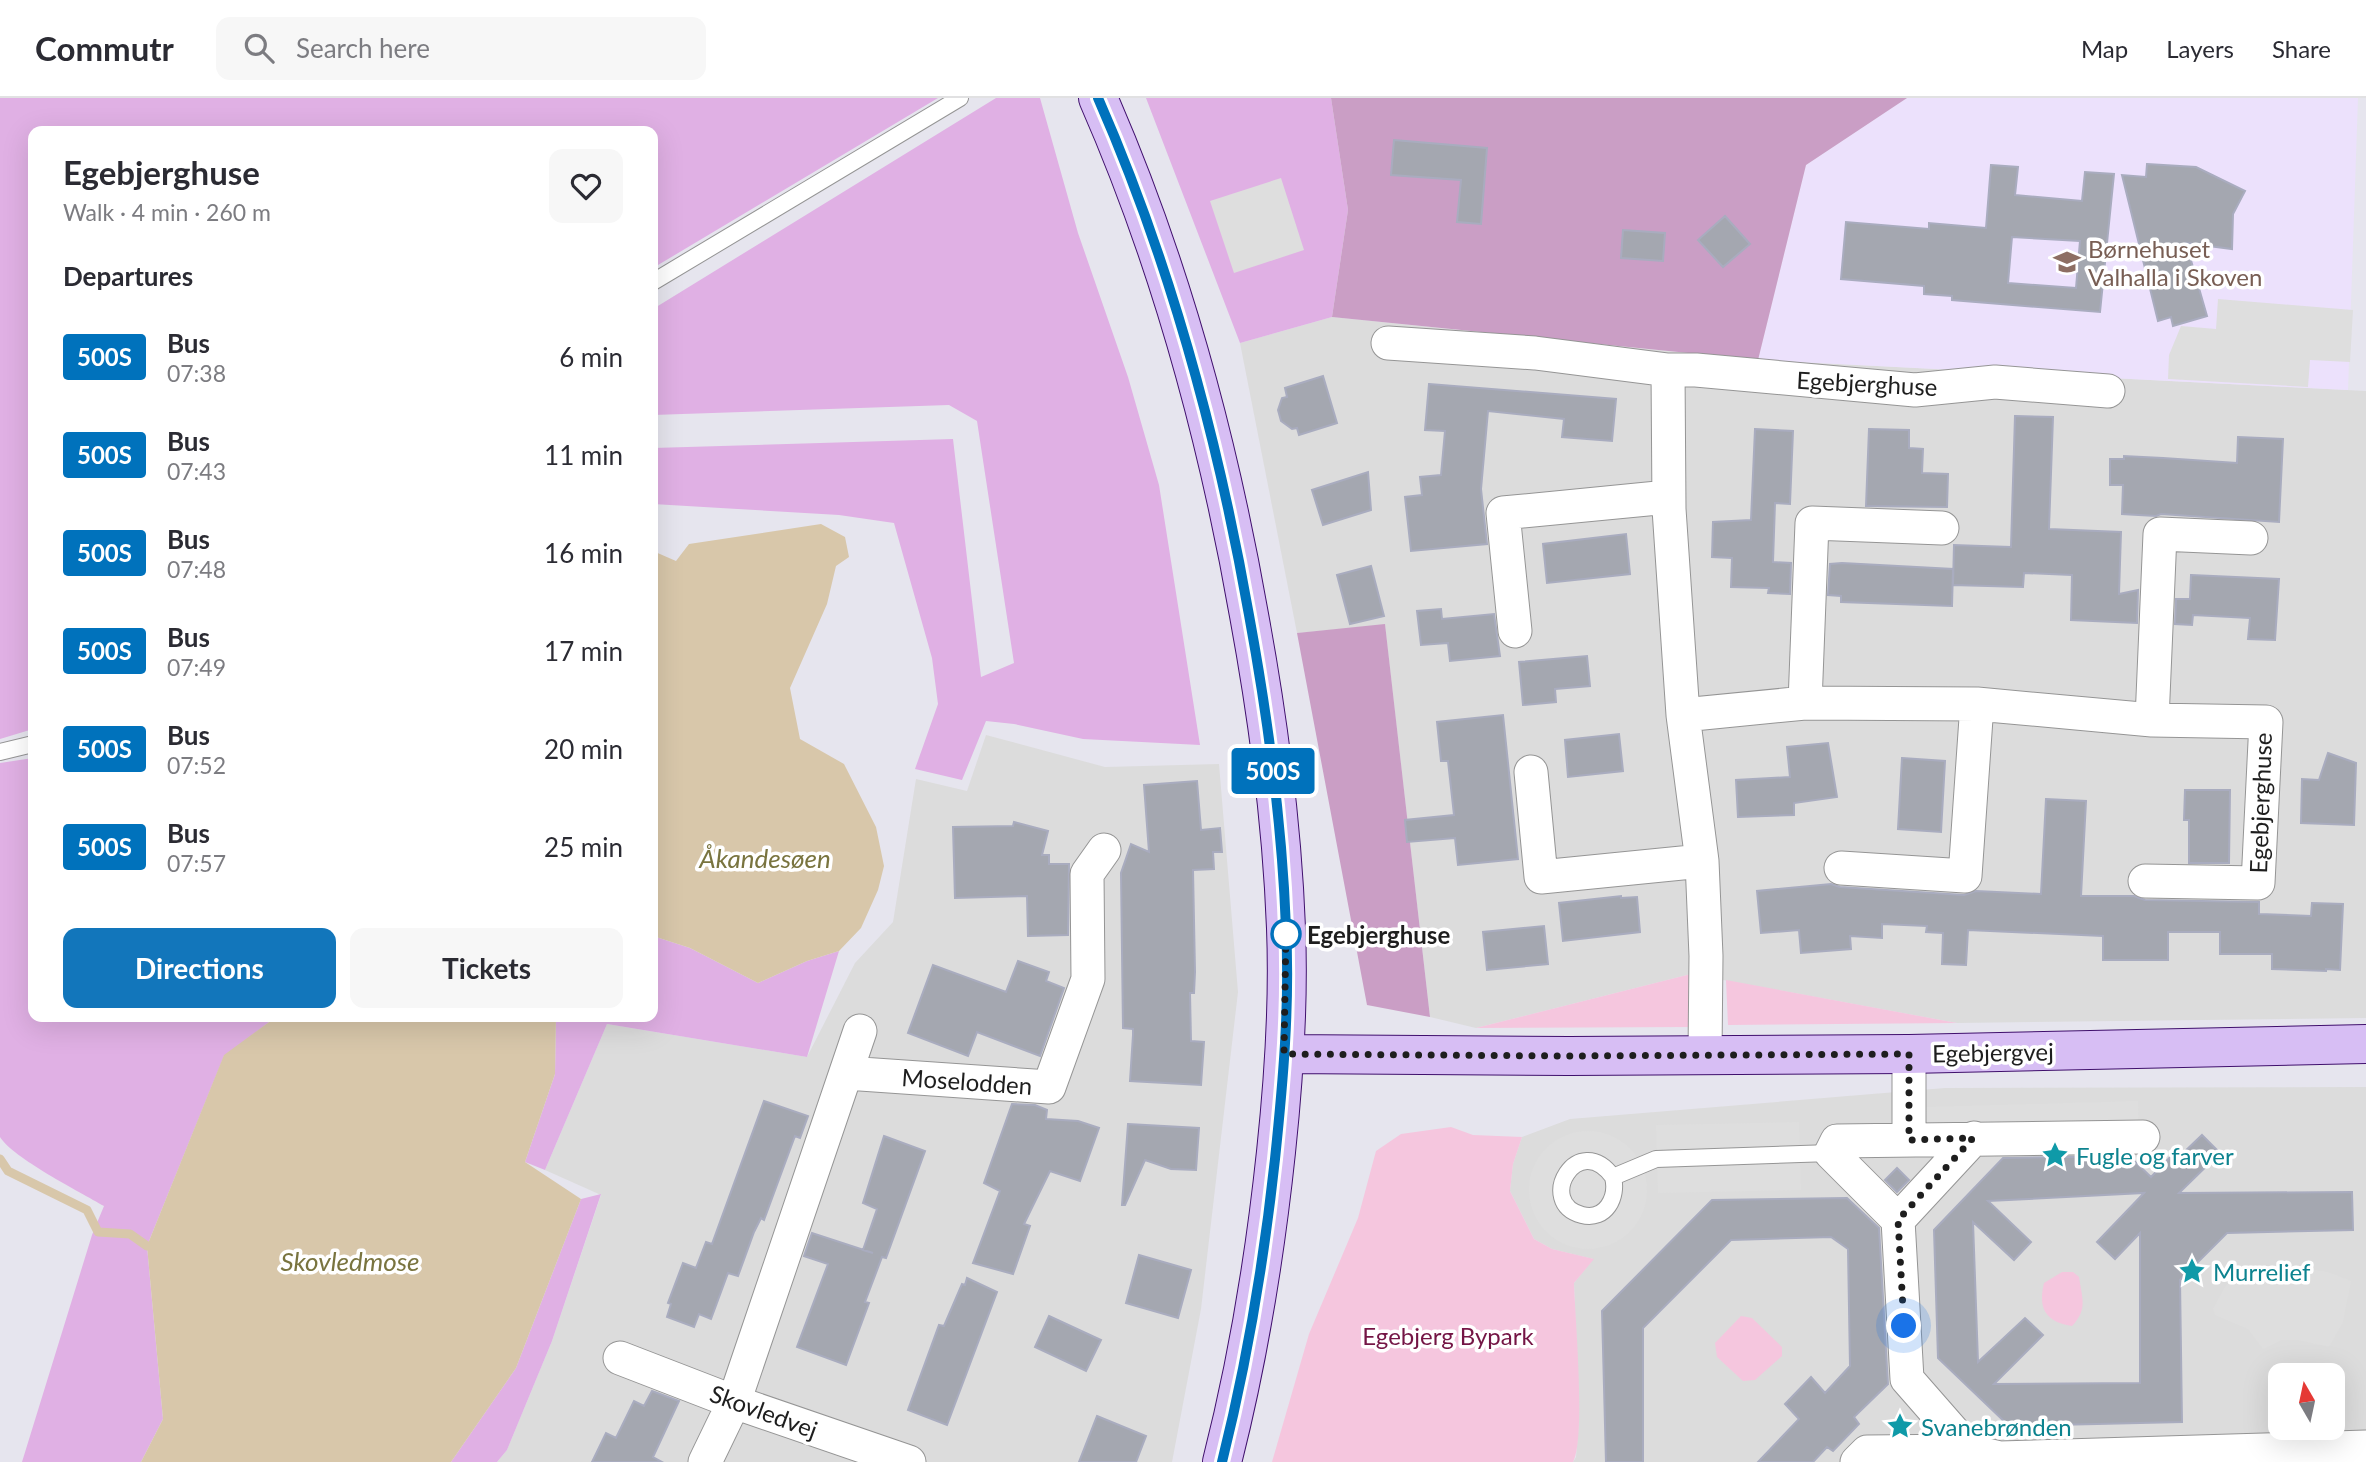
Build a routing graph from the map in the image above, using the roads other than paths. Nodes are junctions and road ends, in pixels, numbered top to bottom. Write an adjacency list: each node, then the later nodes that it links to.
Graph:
1 (960, 98): 3 (lane)
2 (1098, 98): 24 (street)
3 (658, 279)
4 (1388, 343): 5 (street, Egebjerghuse)
5 (1668, 370): 6 (street, Egebjerghuse); 7 (street)
6 (2108, 391)
7 (1668, 497): 10 (street); 13 (street)
8 (1942, 528): 11 (street)
9 (2251, 538): 14 (street)
10 (1515, 631)
11 (1805, 703): 12 (street, Egebjerghuse); 13 (street, Egebjerghuse)
12 (1977, 704): 14 (street, Egebjerghuse); 20 (street)
13 (1683, 715): 19 (street)
14 (2152, 720): 21 (street, Egebjerghuse)
15 (28, 745): 16 (lane)
16 (0, 752)
17 (1531, 772): 19 (street)
18 (1104, 850): 27 (street, Moselodden)
19 (1702, 861): 25 (street)
20 (1841, 868)
21 (2145, 881)
22 (860, 1031): 27 (street)
23 (2366, 1044): 26 (street, Egebjergvej)
24 (1284, 1054): 25 (street, Egebjergvej); 41 (street)
25 (1705, 1054): 26 (street, Egebjergvej)
26 (1909, 1054): 30 (street)
27 (846, 1073): 35 (street)
28 (2143, 1137): 29 (street)
29 (1973, 1138): 30 (street); 33 (street)
30 (1909, 1140): 31 (street)
31 (1831, 1153): 32 (lane); 33 (street)
32 (1613, 1177)
33 (1898, 1220): 37 (street)
34 (620, 1358): 35 (street, Skovledvej)
35 (734, 1402): 39 (street); 40 (street, Skovledvej)
36 (2366, 1447): 38 (street)
37 (1970, 1451): 38 (street); 42 (street)
38 (2098, 1459)
39 (705, 1462)
40 (909, 1462)
41 (1222, 1462)
42 (1857, 1462)

